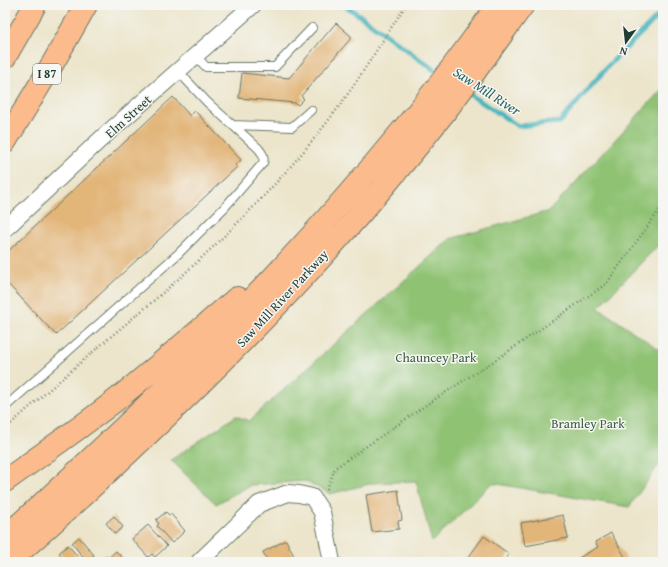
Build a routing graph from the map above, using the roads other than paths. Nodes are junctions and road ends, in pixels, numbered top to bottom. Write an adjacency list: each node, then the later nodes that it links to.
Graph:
1 (35, 5): 8 (highway)
2 (86, 5): 14 (highway, I 87)
3 (253, 5): 7 (street, Elm Street)
4 (498, 5): 9 (highway, Saw Mill River Parkway)
5 (523, 5): 9 (highway, Saw Mill River Parkway)
6 (312, 28): 7 (lane)
7 (196, 56): 10 (street, Elm Street)
8 (5, 57)
9 (468, 64): 11 (highway, Saw Mill River Parkway)
10 (178, 71): 13 (lane); 16 (street, Elm Street)
11 (436, 106): 15 (highway, Saw Mill River Parkway); 20 (highway, Saw Mill River Parkway)
12 (311, 110): 13 (lane)
13 (233, 125): 17 (lane)
14 (5, 142)
15 (324, 222): 18 (highway); 19 (highway, Saw Mill River Parkway)
16 (5, 229)
17 (5, 407)
18 (5, 481)
19 (5, 537)
20 (8, 562)
21 (199, 562): 22 (street)
22 (332, 562)

